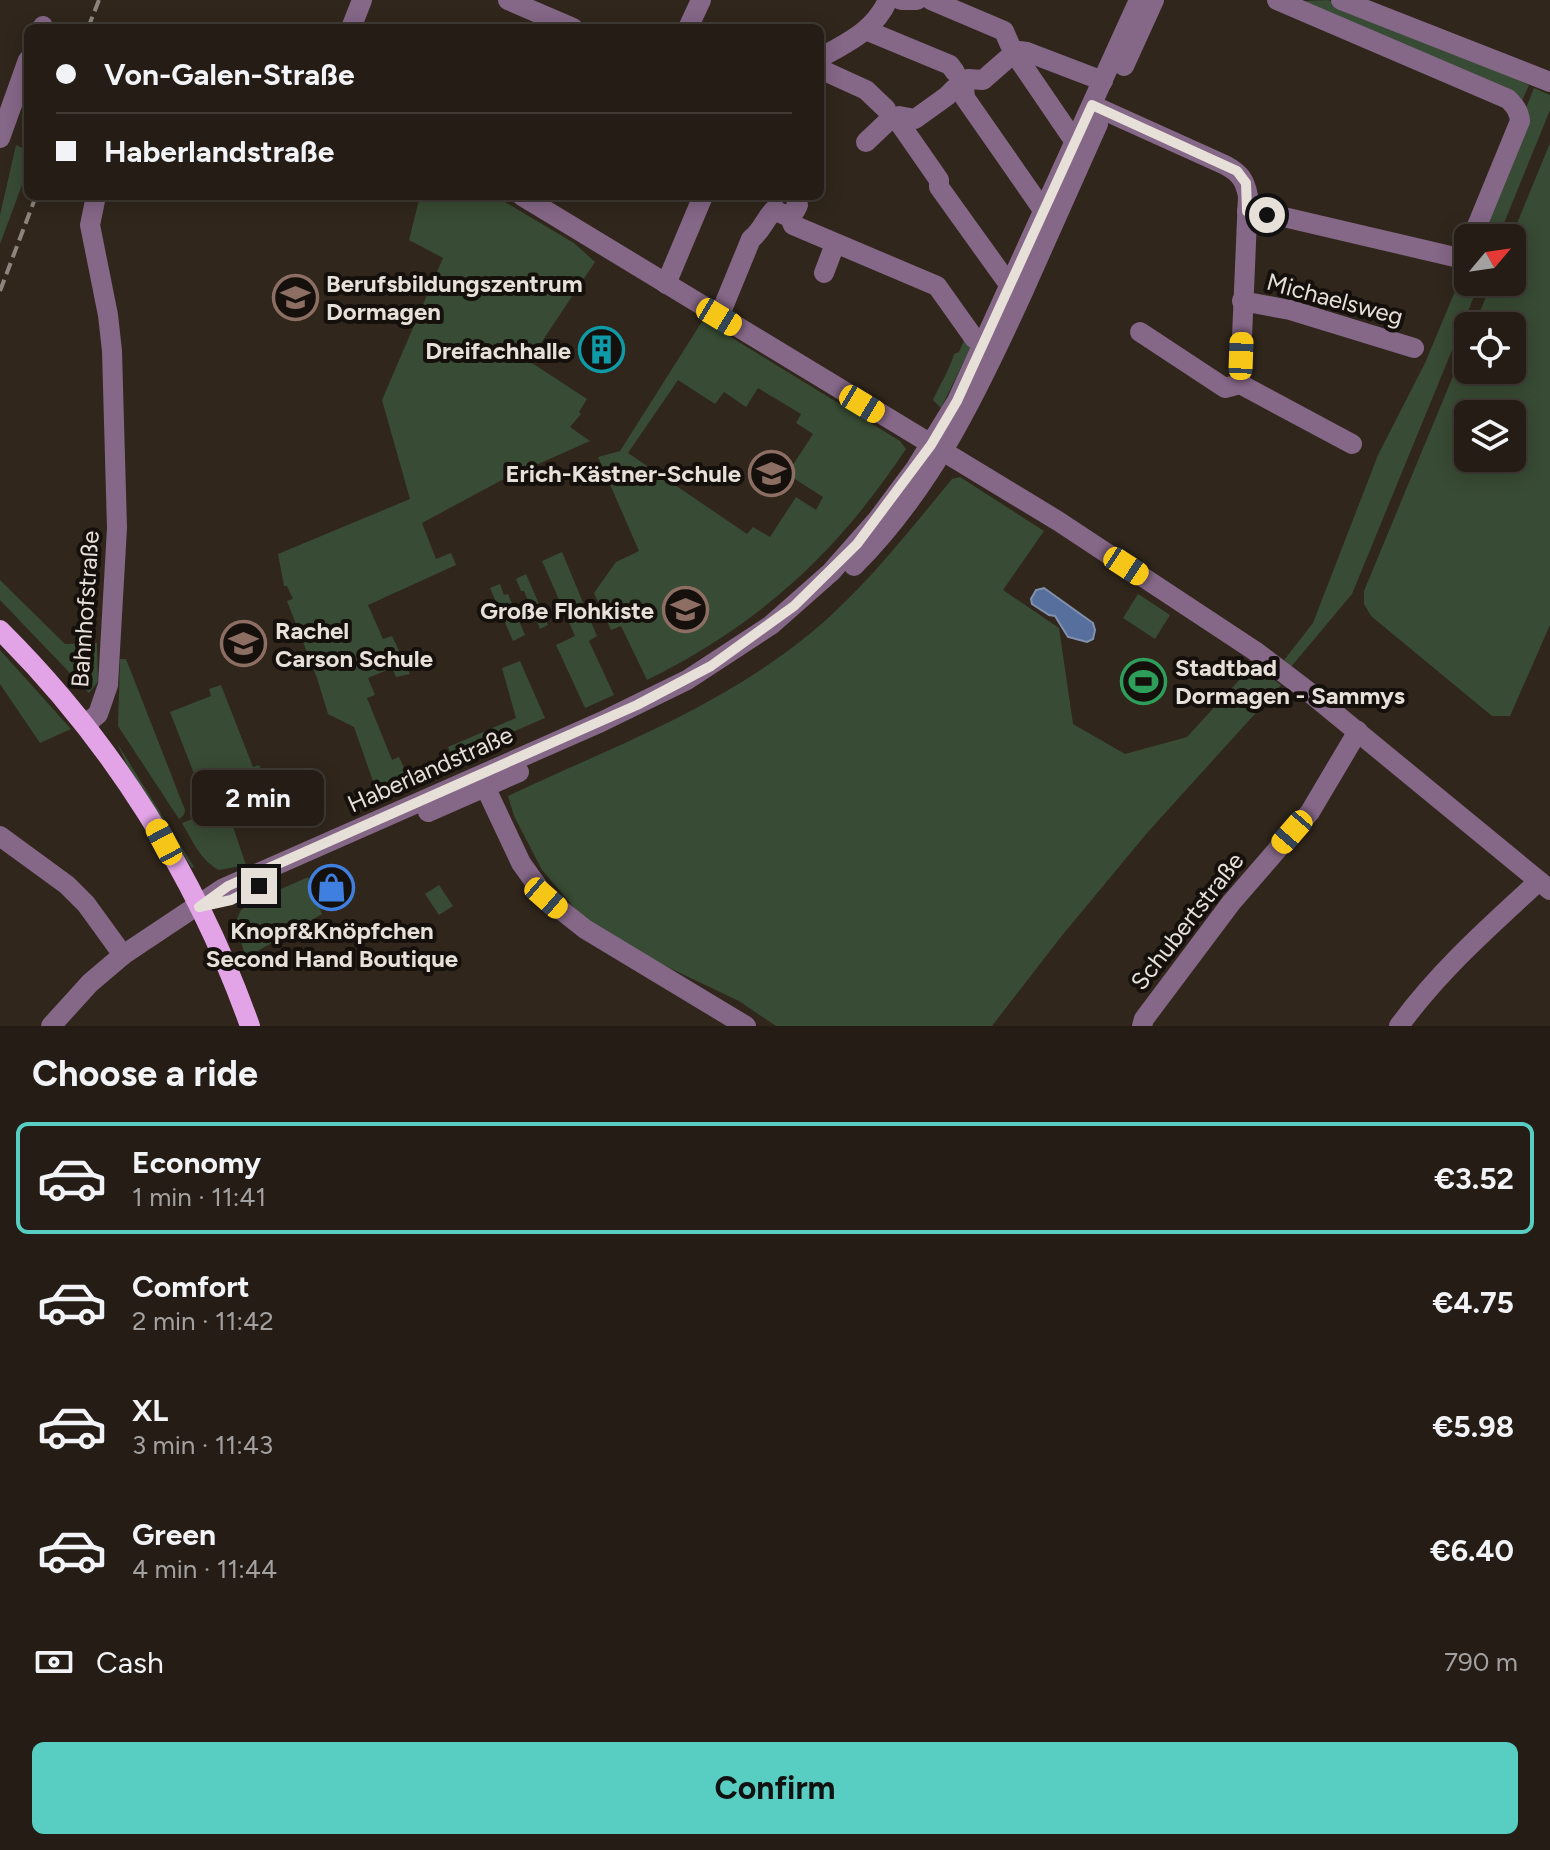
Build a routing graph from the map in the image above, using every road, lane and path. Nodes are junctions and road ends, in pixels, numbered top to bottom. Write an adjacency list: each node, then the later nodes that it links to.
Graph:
1 (362, 0): 13 (street)
2 (508, 0): 14 (street)
3 (701, 0): 15 (street)
4 (888, 0): 16 (street)
5 (901, 0): 6 (street)
6 (917, 0)
7 (931, 0): 17 (street)
8 (1139, 0): 22 (street, Haberlandstraße)
9 (1154, 0): 24 (street, Haberlandstraße)
10 (1277, 0): 12 (street)
11 (1341, 0): 23 (street)
12 (1298, 4): 35 (street)
13 (353, 24)
14 (564, 24)
15 (690, 24)
16 (868, 31): 18 (street); 21 (street)
17 (1014, 53): 21 (street); 22 (street); 28 (street)
18 (824, 56)
19 (24, 71): 26 (street)
20 (824, 71): 25 (street)
21 (960, 81): 25 (street); 33 (street)
22 (1103, 81): 24 (street, Haberlandstraße)
23 (1550, 82)
24 (1098, 108): 28 (street, Haberlandstraße); 34 (street); 48 (street, Haberlandstraße)
25 (892, 117): 27 (street); 40 (street)
26 (0, 138)
27 (866, 142)
28 (1075, 142): 33 (street, Haberlandstraße)
29 (95, 200): 50 (street, Bahnhofstraße)
30 (529, 200): 39 (street)
31 (701, 200): 39 (street)
32 (789, 202): 36 (street); 42 (street)
33 (1043, 210): 40 (street, Haberlandstraße)
34 (1247, 211): 37 (street); 41 (street)
35 (1478, 224)
36 (835, 244): 38 (street); 44 (street)
37 (1454, 250)
38 (824, 273)
39 (666, 284): 42 (street)
40 (1010, 286): 44 (street, Haberlandstraße)
41 (1242, 301): 45 (street, Michaelsweg); 46 (street)
42 (719, 317): 48 (street)
43 (1140, 332): 46 (street)
44 (982, 344): 48 (street, Haberlandstraße)
45 (1414, 348)
46 (1240, 384): 47 (street)
47 (1352, 444)
48 (938, 448): 51 (street); 52 (street, Haberlandstraße)
49 (0, 630): 50 (main road)
50 (85, 725): 55 (main road)
51 (1358, 731): 54 (street); 60 (street, Schubertstraße)
52 (482, 781): 55 (street, Haberlandstraße); 59 (street)
53 (0, 836): 56 (street)
54 (1545, 885): 61 (street)
55 (199, 907): 56 (street, Haberlandstraße); 58 (main road)
56 (123, 955): 57 (street, Haberlandstraße)
57 (51, 1026)
58 (250, 1026)
59 (746, 1026)
60 (1142, 1026)
61 (1399, 1026)

